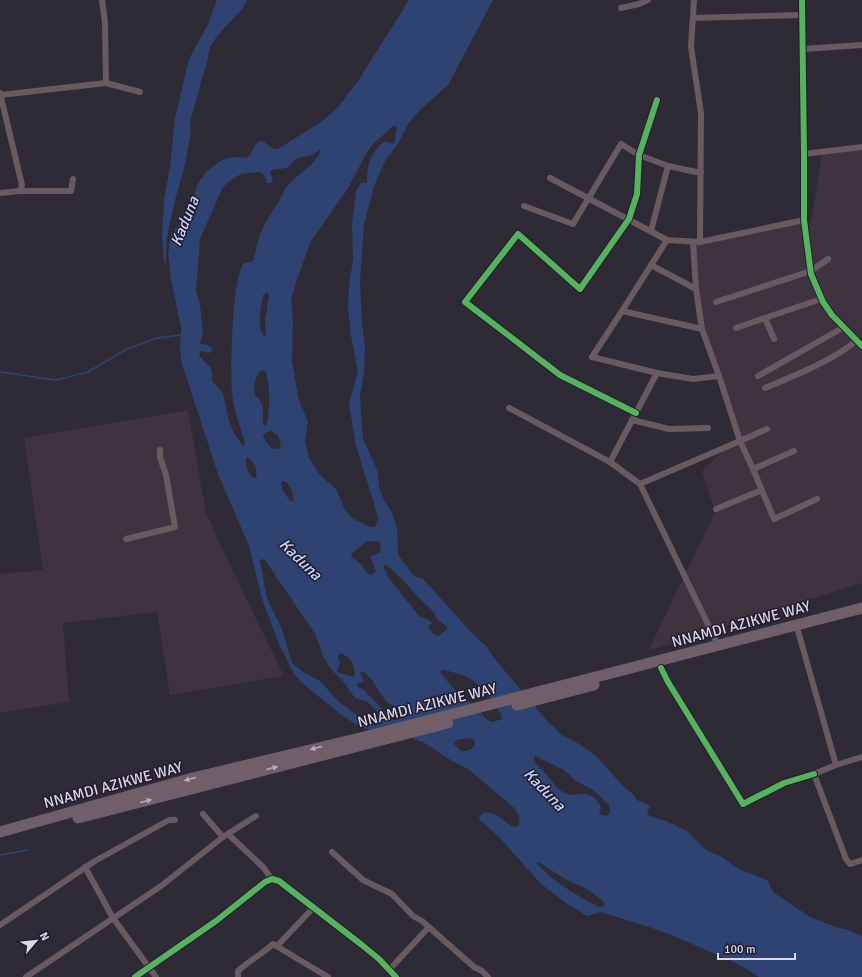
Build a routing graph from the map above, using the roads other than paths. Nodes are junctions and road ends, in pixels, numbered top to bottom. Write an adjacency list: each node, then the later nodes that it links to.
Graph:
1 (102, 0): 10 (street)
2 (648, 0): 5 (street)
3 (694, 0): 7 (street)
4 (802, 0): 6 (street)
5 (621, 8)
6 (802, 15): 7 (street); 9 (street)
7 (693, 18): 18 (street)
8 (862, 45): 9 (street)
9 (803, 49): 15 (street)
10 (106, 83): 11 (street); 12 (street)
11 (140, 92)
12 (0, 94): 21 (street)
13 (657, 100): 16 (street)
14 (862, 147): 15 (street)
15 (804, 154): 26 (street)
16 (639, 155): 17 (street); 23 (street); 25 (street)
17 (668, 166): 18 (street); 27 (street)
18 (701, 173): 30 (street)
19 (550, 178): 23 (street)
20 (73, 179): 21 (street)
21 (20, 191): 22 (street)
22 (0, 193)
23 (589, 198): 24 (street); 25 (street)
24 (524, 206)
25 (629, 219): 27 (street); 50 (street)
26 (804, 220): 30 (street); 33 (street)
27 (652, 230): 28 (street)
28 (667, 240): 29 (street); 32 (street)
29 (693, 242): 30 (street); 34 (street)
30 (700, 242)
31 (828, 258): 33 (street)
32 (651, 265): 34 (street); 37 (street)
33 (811, 271): 35 (street); 36 (street)
34 (696, 289): 41 (street)
35 (822, 299): 38 (street); 40 (street)
36 (716, 302)
37 (622, 311): 41 (street); 45 (street)
38 (765, 318): 39 (street); 42 (street)
39 (736, 328)
40 (844, 328): 43 (street); 47 (street)
41 (702, 329): 46 (street)
42 (774, 339)
43 (856, 341): 44 (street); 48 (street)
44 (862, 346)
45 (657, 373): 46 (street); 50 (street)
46 (719, 376): 54 (street)
47 (758, 376)
48 (765, 388)
49 (509, 408): 57 (street)
50 (636, 413): 51 (street)
51 (632, 420): 52 (street); 57 (street)
52 (708, 428)
53 (767, 429): 54 (street)
54 (740, 441): 58 (street); 59 (street)
55 (160, 450): 63 (street)
56 (794, 452): 58 (street)
57 (610, 462): 59 (street)
58 (753, 469): 60 (street)
59 (640, 484): 67 (street)
60 (762, 490): 61 (street); 62 (street)
61 (817, 499)
62 (716, 509)
63 (126, 539)
64 (862, 608): 67 (highway, NNAMDI AZIKWE WAY)
65 (862, 615): 66 (highway, NNAMDI AZIKWE WAY)
66 (798, 631): 68 (highway, NNAMDI AZIKWE WAY); 72 (street)
67 (718, 645): 69 (highway, NNAMDI AZIKWE WAY)
68 (661, 668): 69 (highway, NNAMDI AZIKWE WAY); 73 (street)
69 (557, 691): 70 (highway, NNAMDI AZIKWE WAY)
70 (369, 740): 77 (highway, NNAMDI AZIKWE WAY, one-way to 77); 79 (highway, NNAMDI AZIKWE WAY, one-way to 70)
71 (862, 756): 72 (street)
72 (836, 765): 73 (street)
73 (814, 774): 81 (street)
74 (203, 814): 78 (street)
75 (256, 816): 78 (street)
76 (175, 820): 82 (street)
77 (0, 832)
78 (226, 835): 83 (street); 85 (street)
79 (0, 840)
80 (332, 852): 87 (street)
81 (862, 860)
82 (85, 868): 85 (street); 86 (street)
83 (272, 879): 84 (street); 89 (street)
84 (313, 908): 88 (street); 90 (street)
85 (114, 918): 89 (street); 91 (street)
86 (0, 924)
87 (429, 927): 90 (street); 97 (street)
88 (277, 946): 94 (street); 95 (street)
89 (149, 968): 92 (street); 93 (street)
90 (389, 970): 96 (street)
91 (26, 977)
92 (135, 977)
93 (156, 977)
94 (238, 977)
95 (328, 977)
96 (396, 977)
97 (488, 977)

